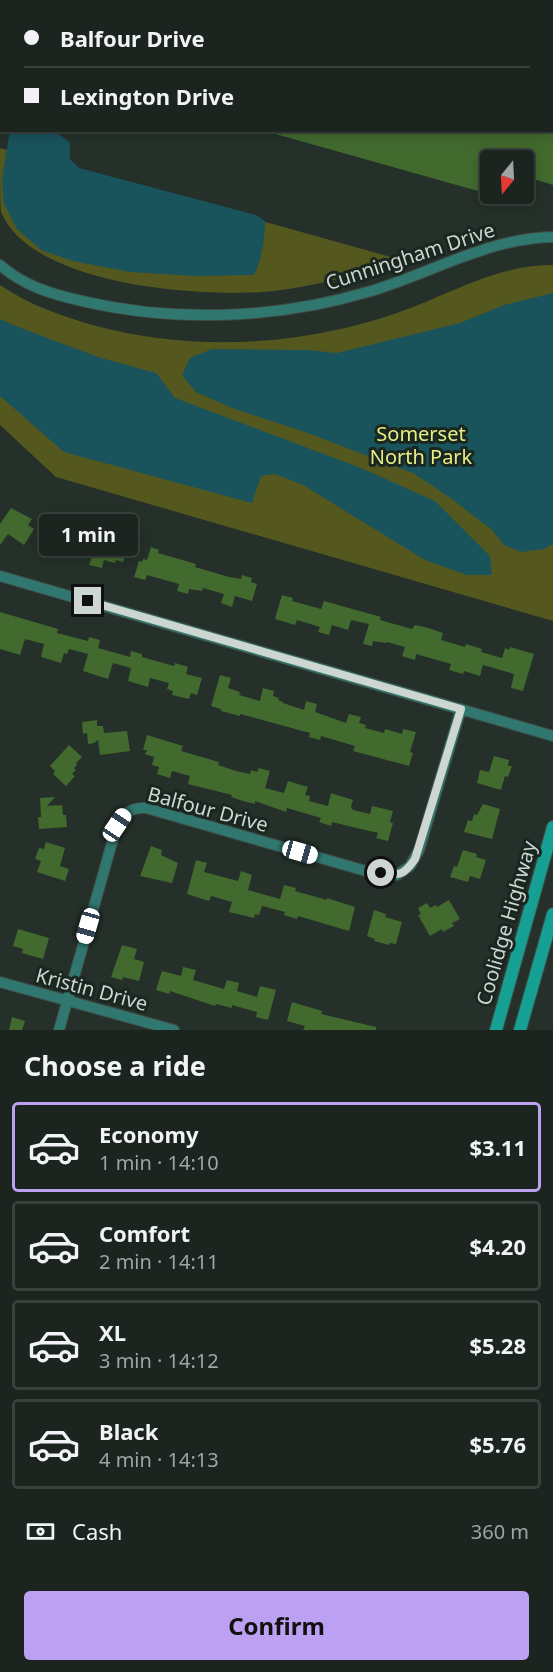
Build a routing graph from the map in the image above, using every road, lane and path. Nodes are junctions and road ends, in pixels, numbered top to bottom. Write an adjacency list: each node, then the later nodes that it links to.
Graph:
1 (553, 237): 2 (street, Cunningham Drive)
2 (0, 265)
3 (0, 576): 4 (street)
4 (461, 709): 5 (street); 11 (street, Balfour Drive)
5 (553, 736)
6 (553, 828): 8 (main road, Coolidge Highway)
7 (553, 914): 9 (main road)
8 (524, 933): 9 (main road); 14 (main road, Coolidge Highway)
9 (549, 946): 15 (main road)
10 (0, 982): 11 (street, Kristin Drive)
11 (67, 1001): 12 (street, Balfour Drive); 13 (street, Kristin Drive)
12 (59, 1030)
13 (174, 1030)
14 (496, 1030)
15 (520, 1030)

